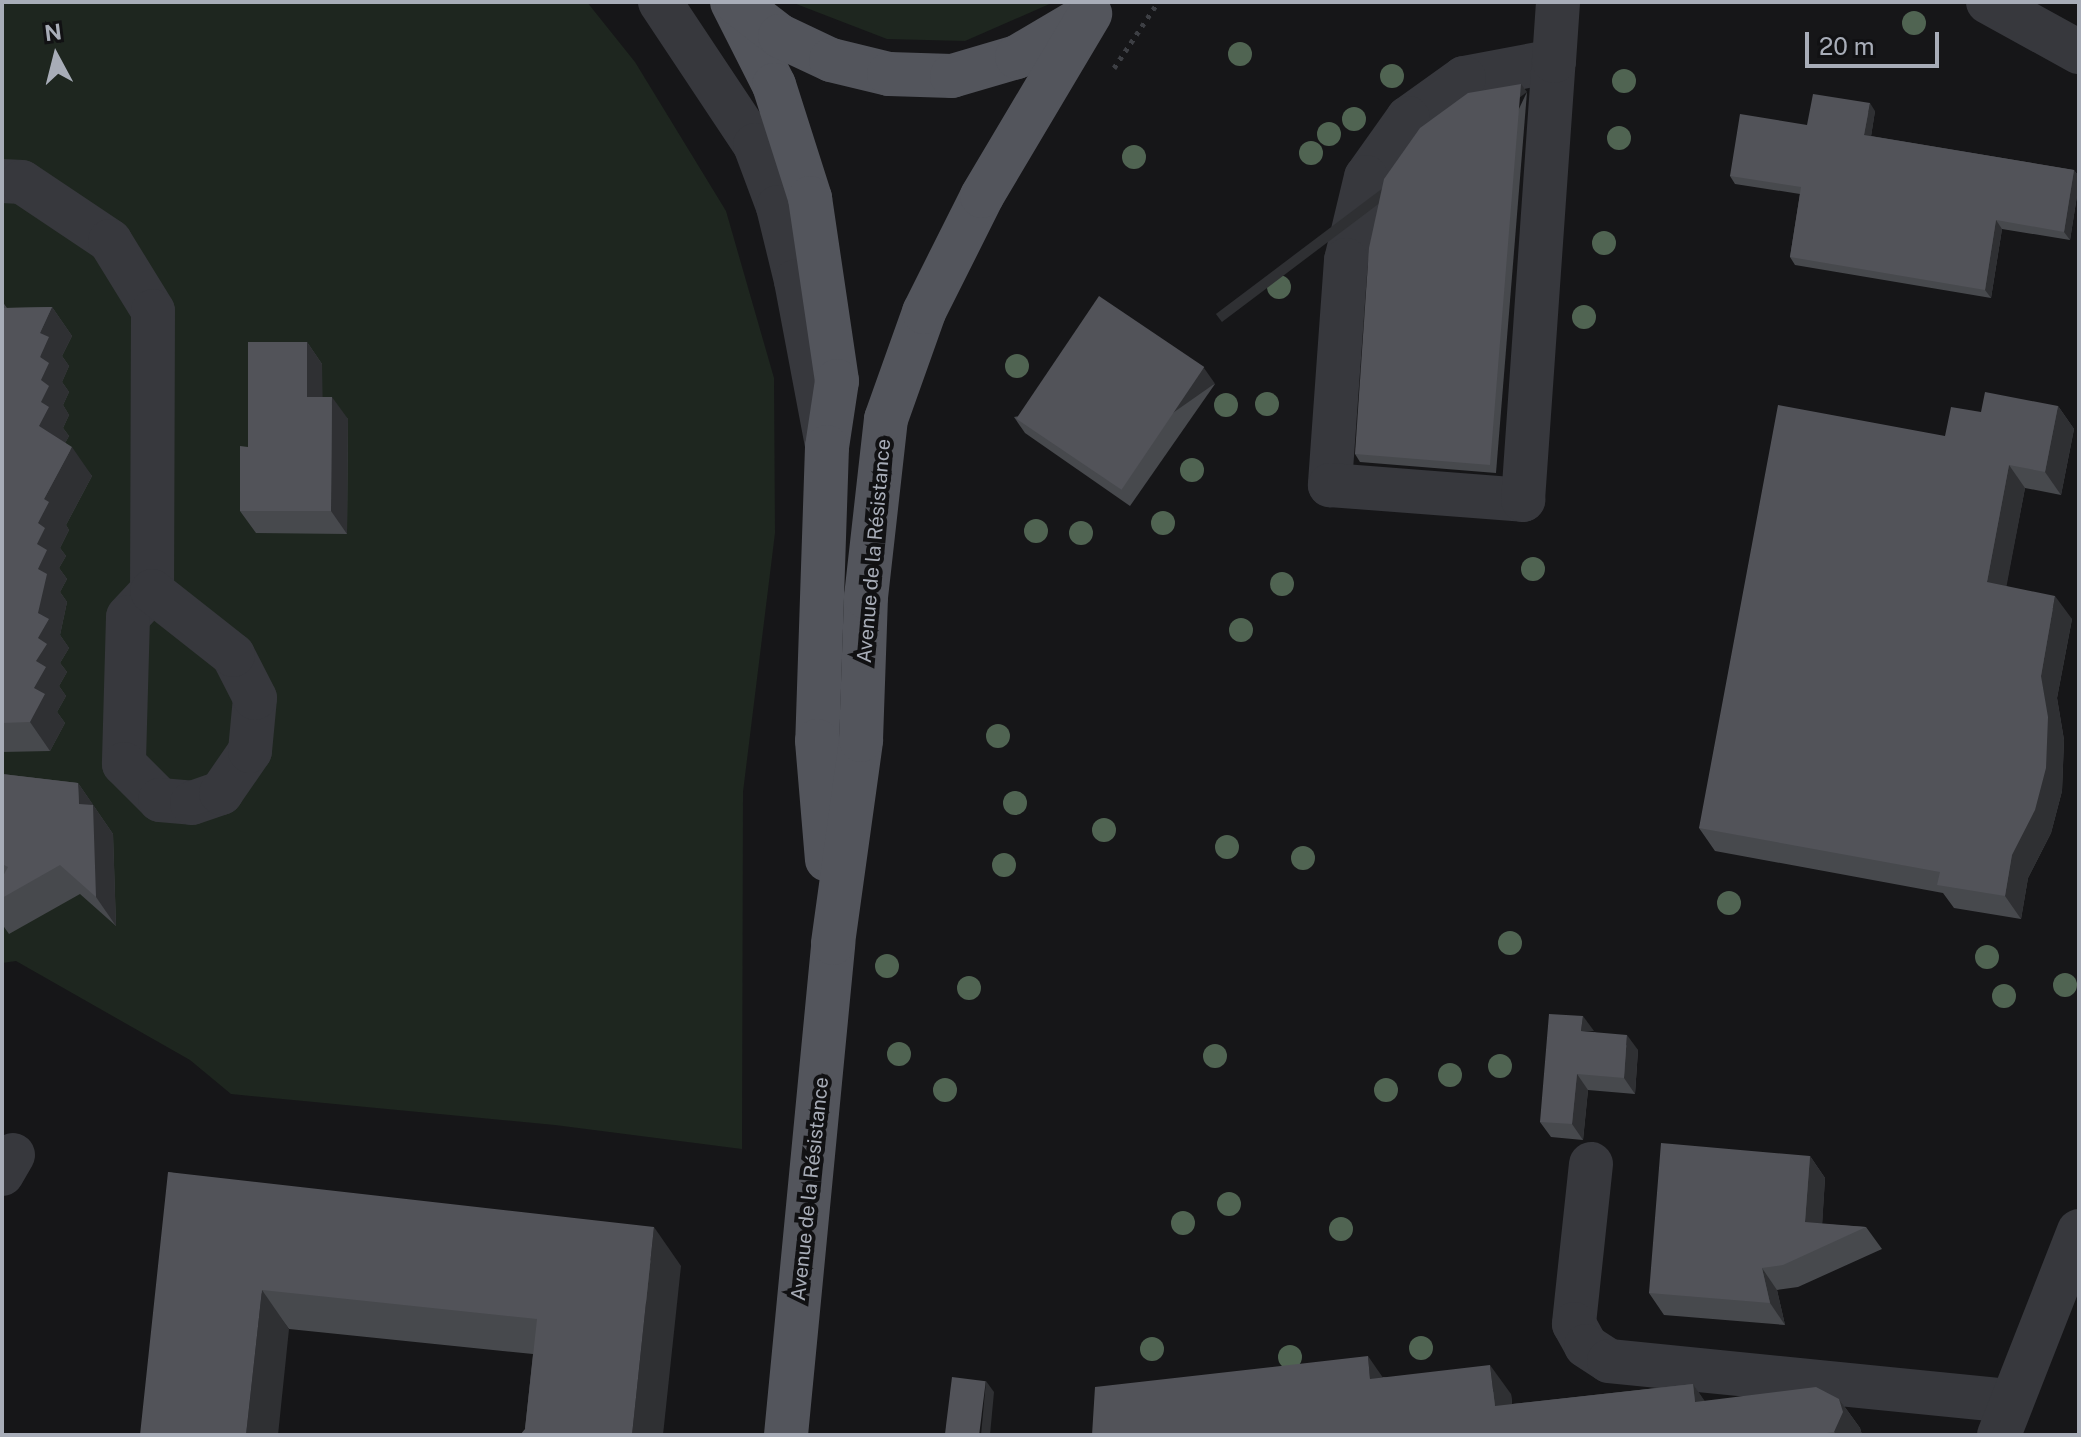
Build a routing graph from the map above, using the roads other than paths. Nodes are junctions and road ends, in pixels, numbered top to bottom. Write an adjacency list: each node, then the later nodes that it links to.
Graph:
1 (660, 2): 9 (street, Avenue de la Résistance)
2 (733, 2): 5 (main road); 9 (main road, Avenue de la Résistance)
3 (1558, 2): 7 (street)
4 (1988, 2): 6 (street)
5 (1095, 8): 11 (main road, Avenue de la Résistance)
6 (2079, 52)
7 (1554, 61): 7 (street)
8 (2, 181): 10 (street)
9 (827, 447): 11 (main road, Avenue de la Résistance)
10 (152, 591)
11 (833, 943): 15 (main road, Avenue de la Résistance)
12 (1591, 1164): 14 (street)
13 (2079, 1231): 14 (street)
14 (2004, 1418)
15 (786, 1435)

